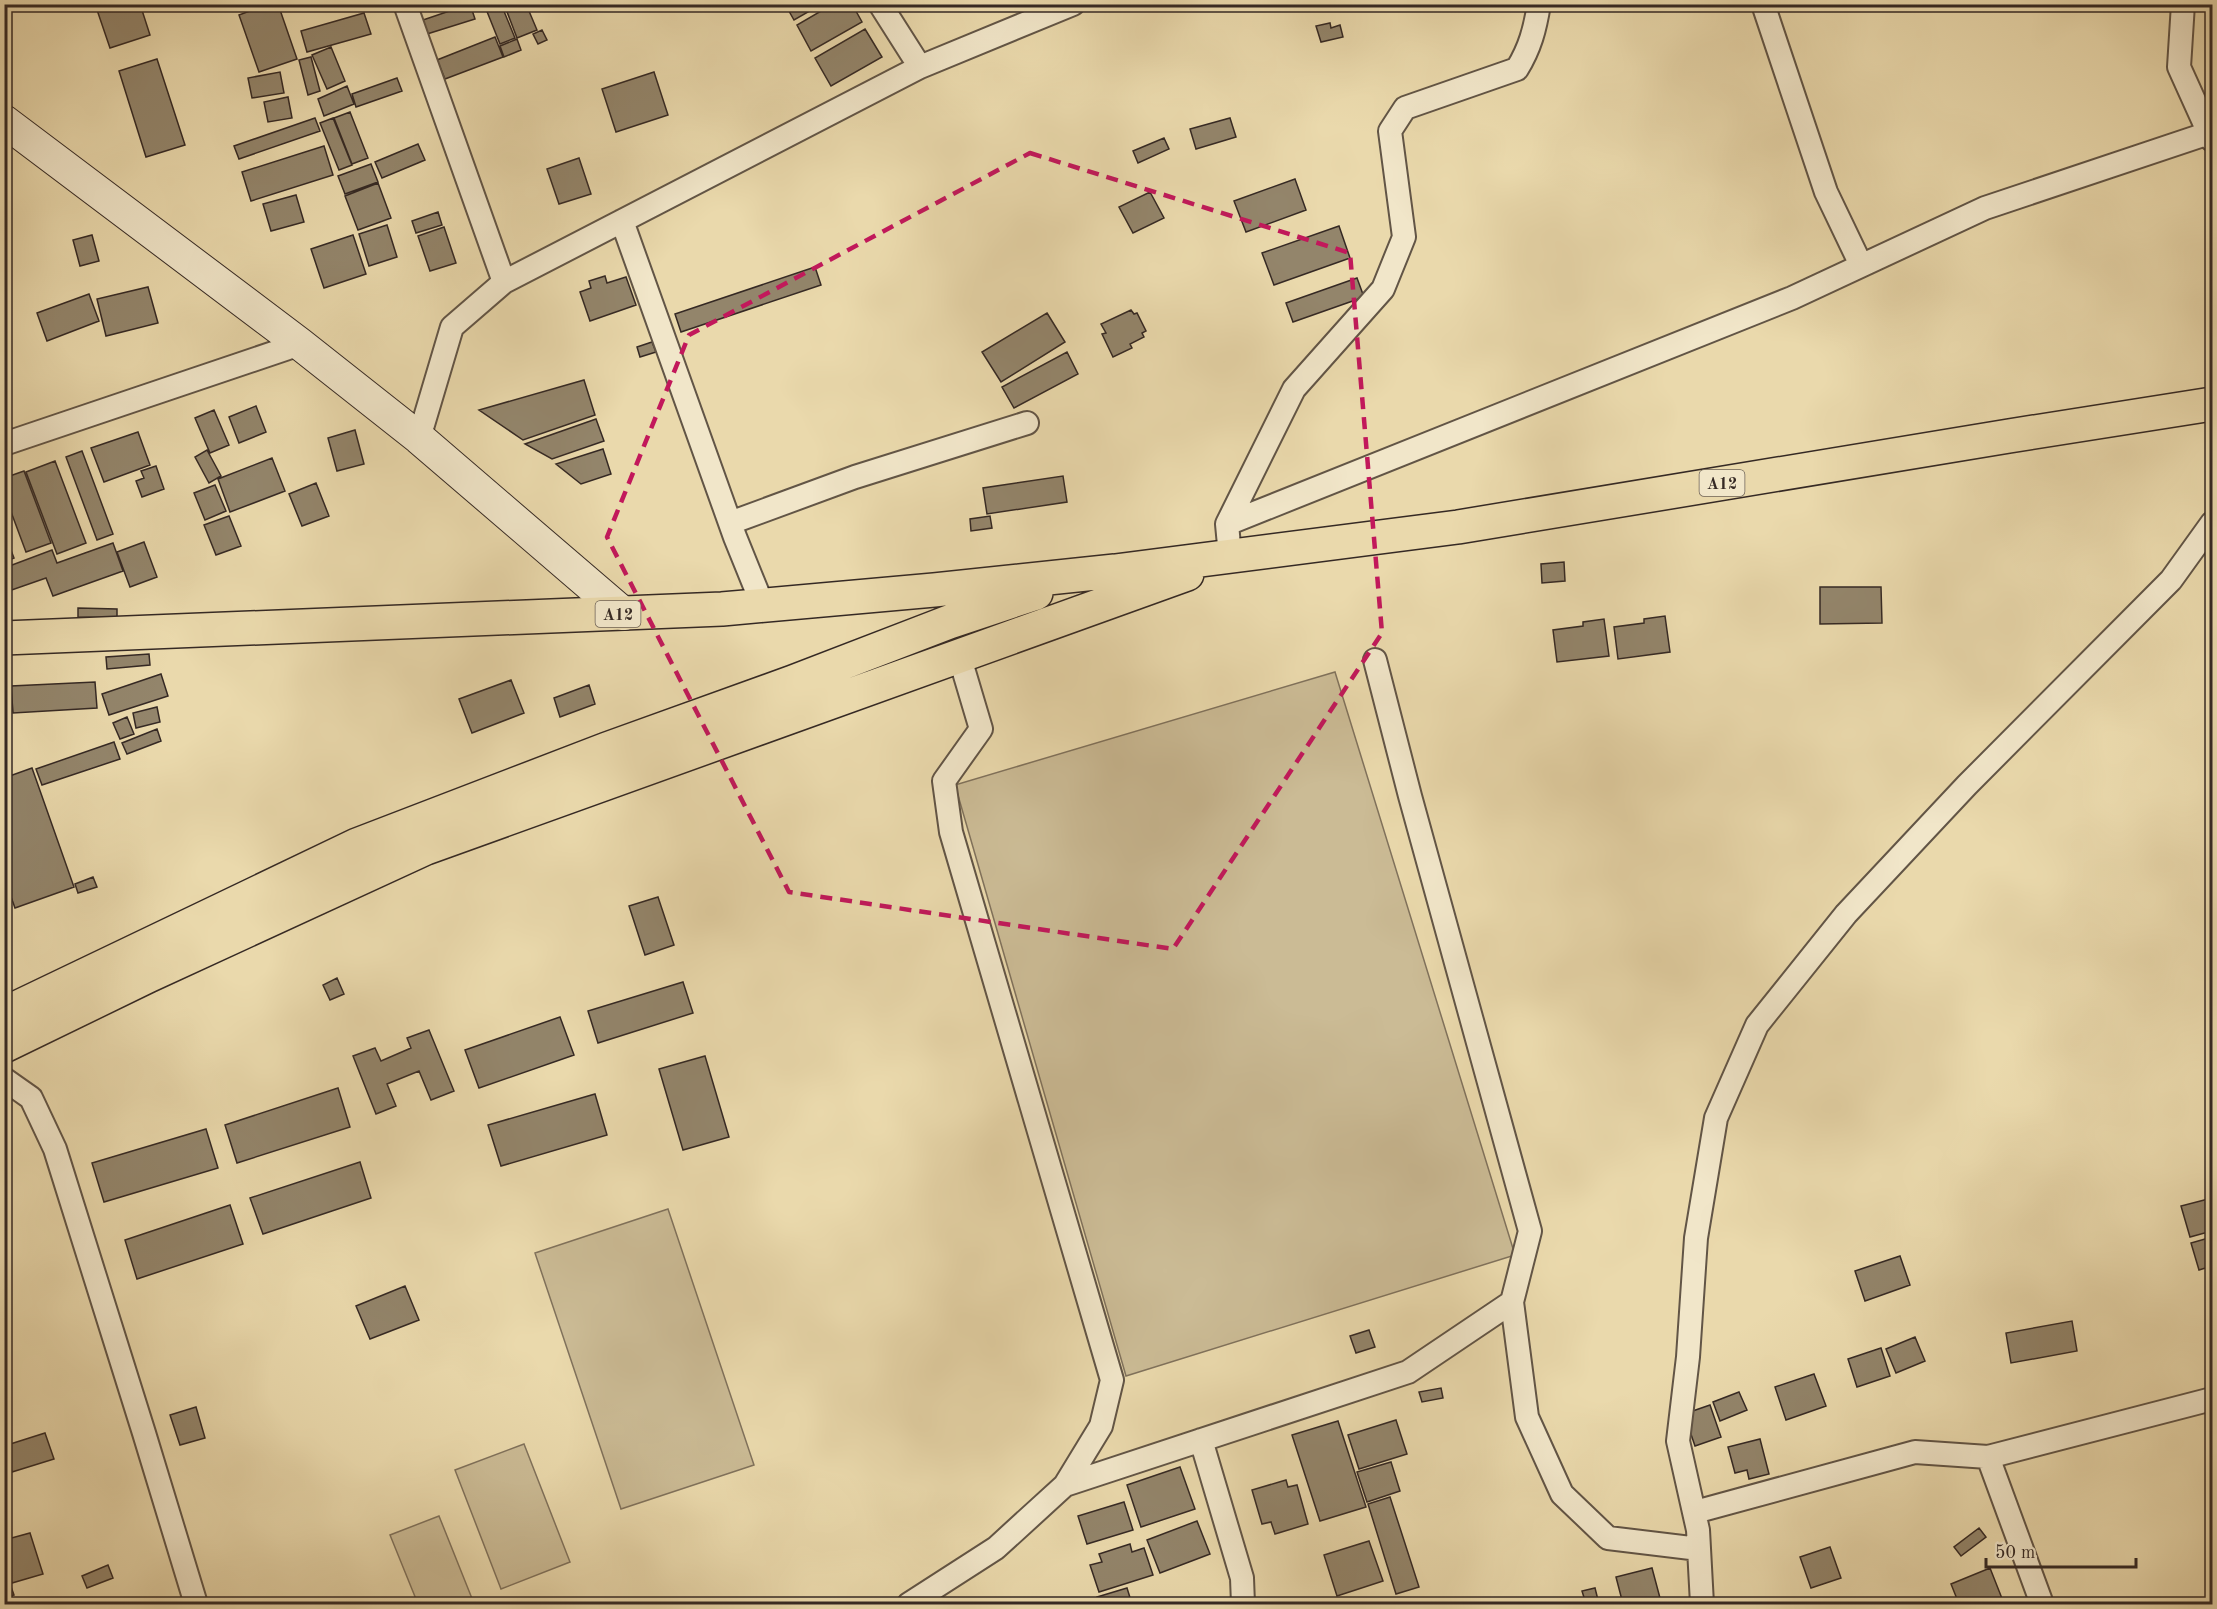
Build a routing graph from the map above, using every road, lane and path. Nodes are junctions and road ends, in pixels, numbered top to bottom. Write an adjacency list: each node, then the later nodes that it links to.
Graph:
1 (405, 4): 12 (street)
2 (880, 4): 7 (street)
3 (1073, 4): 7 (street)
4 (1539, 4): 19 (street)
5 (1763, 4): 11 (street)
6 (2183, 4): 9 (street)
7 (920, 67): 10 (street)
8 (4, 121): 13 (street)
9 (2211, 135): 11 (street)
10 (622, 221): 12 (street); 18 (street)
11 (1861, 266): 19 (street)
12 (504, 282): 16 (street)
13 (300, 344): 16 (street); 17 (street)
14 (2212, 404): 21 (main road, A12)
15 (1028, 423): 18 (street)
16 (419, 438): 25 (street)
17 (4, 444)
18 (730, 523): 24 (street)
19 (1227, 524): 21 (street)
20 (2212, 524): 38 (street)
21 (1230, 556): 22 (main road, A12); 28 (main road)
22 (1115, 571): 23 (main road, A12); 26 (main road)
23 (934, 590): 24 (main road, A12); 26 (main road)
24 (763, 606): 25 (main road, A12)
25 (624, 614): 27 (main road, A12)
26 (949, 622): 28 (main road); 30 (main road)
27 (4, 638)
28 (959, 655): 31 (main road); 37 (street)
29 (1375, 660): 33 (street)
30 (4, 1014)
31 (4, 1046)
32 (4, 1079): 40 (street)
33 (1512, 1302): 35 (street); 39 (street)
34 (2212, 1399): 36 (street)
35 (1201, 1440): 37 (street); 42 (street)
36 (1988, 1457): 38 (street); 44 (street)
37 (1065, 1485): 41 (street)
38 (1695, 1512): 39 (street)
39 (1699, 1549): 43 (street)
40 (196, 1605)
41 (909, 1605)
42 (1243, 1605)
43 (1702, 1605)
44 (2042, 1605)

